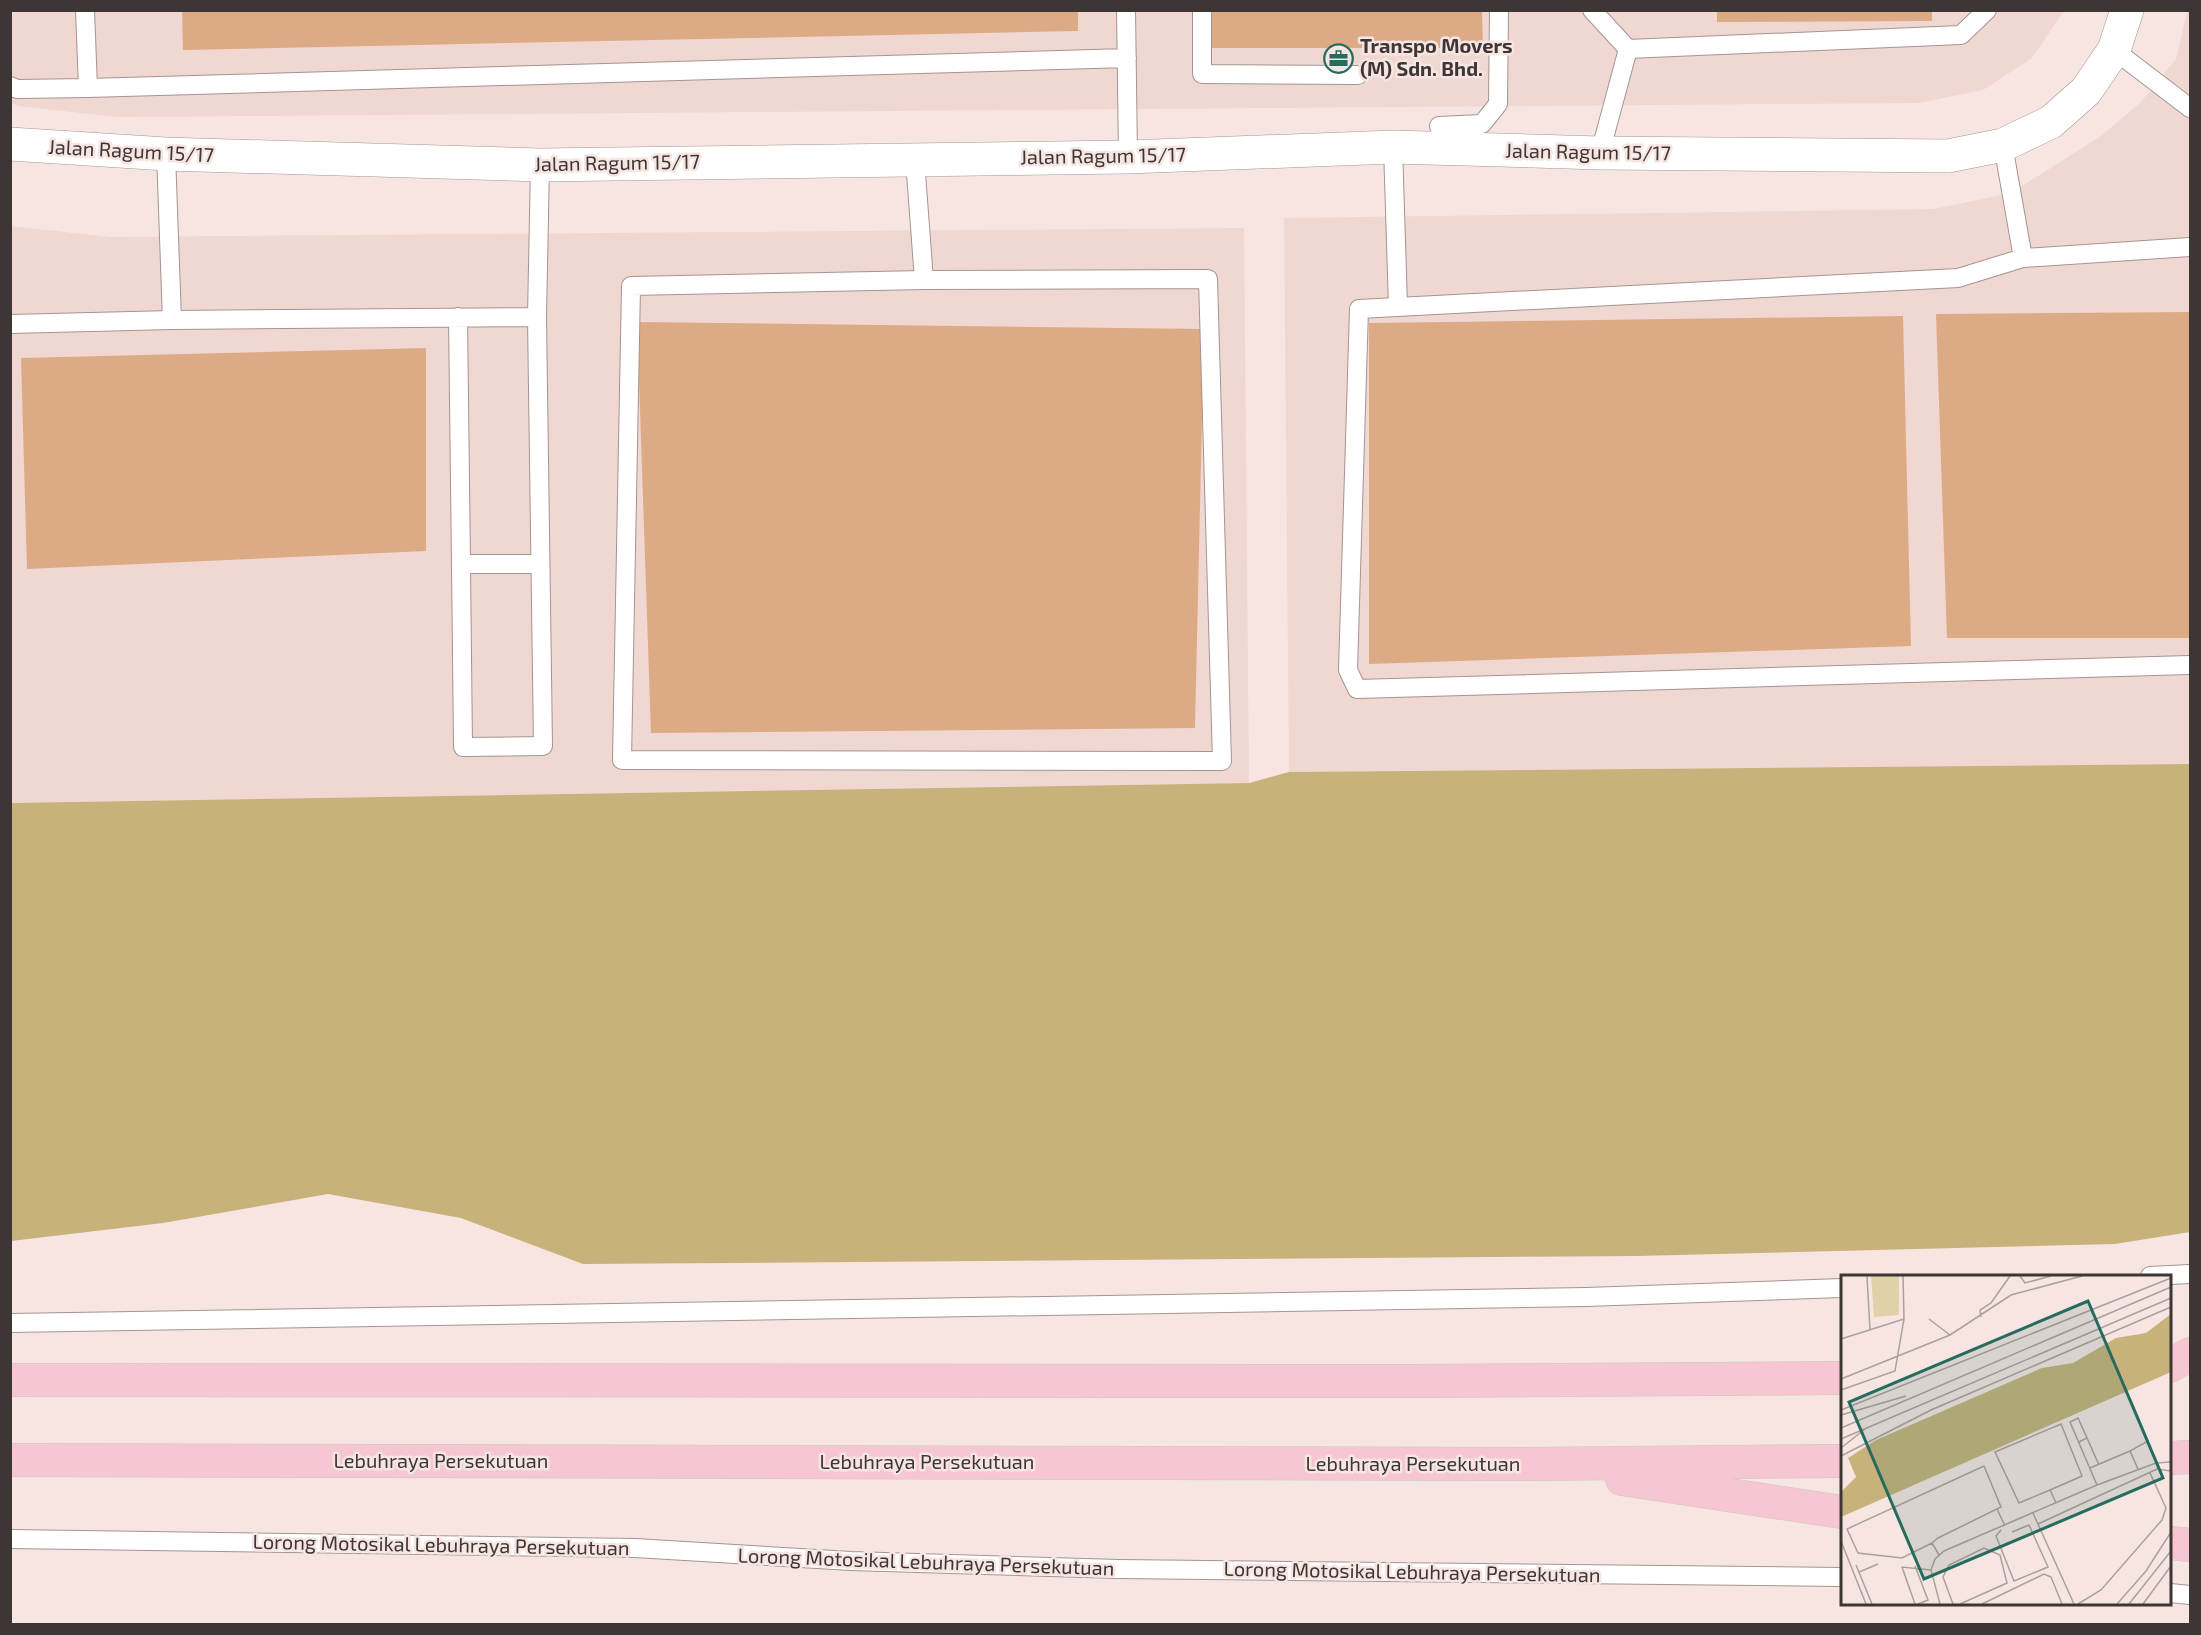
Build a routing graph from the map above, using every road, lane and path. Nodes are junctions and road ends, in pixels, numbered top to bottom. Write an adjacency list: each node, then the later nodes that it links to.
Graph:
1 (85, 10): 13 (lane)
2 (1126, 10): 10 (lane)
3 (1202, 10): 11 (lane)
4 (1499, 10): 18 (lane)
5 (1592, 10): 8 (lane)
6 (1987, 10): 8 (lane)
7 (2127, 10): 9 (street, Jalan Ragum 15/17)
8 (1628, 49): 19 (lane)
9 (2114, 50): 14 (lane); 16 (street, Jalan Ragum 15/17)
10 (1126, 58): 13 (lane); 21 (lane)
11 (1358, 75)
12 (10, 86): 13 (lane)
13 (88, 88)
14 (2190, 108)
15 (10, 144): 20 (street, Jalan Ragum 15/17)
16 (2002, 145): 19 (street, Jalan Ragum 15/17); 25 (lane)
17 (1393, 147): 18 (street, Jalan Ragum 15/17); 21 (street, Jalan Ragum 15/17); 27 (lane)
18 (1447, 149): 19 (street, Jalan Ragum 15/17)
19 (1600, 153)
20 (166, 154): 23 (street, Jalan Ragum 15/17); 30 (lane)
21 (1128, 157): 22 (street, Jalan Ragum 15/17)
22 (915, 160): 23 (street, Jalan Ragum 15/17); 26 (lane)
23 (540, 165): 28 (lane)
24 (2190, 247): 25 (lane)
25 (2023, 258): 27 (lane)
26 (924, 280): 26 (lane)
27 (1398, 306): 34 (lane)
28 (537, 316): 29 (lane); 33 (lane)
29 (458, 317): 30 (lane); 32 (lane)
30 (172, 320): 31 (lane)
31 (10, 324)
32 (461, 564): 33 (lane); 33 (lane)
33 (540, 564)
34 (2190, 665)
35 (2190, 1274): 36 (lane)
36 (2170, 1275)
37 (1841, 1288): 38 (lane)
38 (10, 1323)
39 (2190, 1354): 40 (highway)
40 (2171, 1365)
41 (2171, 1375): 42 (highway)
42 (2190, 1375)
43 (1841, 1378): 44 (highway)
44 (10, 1380)
45 (2190, 1457): 46 (highway)
46 (2171, 1458)
47 (10, 1460): 49 (highway, Lebuhraya Persekutuan)
48 (1841, 1461): 49 (highway, Lebuhraya Persekutuan)
49 (1520, 1464): 50 (highway)
50 (1841, 1512)
51 (10, 1539): 54 (lane, Lorong Motosikal Lebuhraya Persekutuan)
52 (2171, 1543): 53 (highway)
53 (2190, 1545)
54 (1841, 1577)
55 (2171, 1593): 56 (lane)
56 (2190, 1595)

